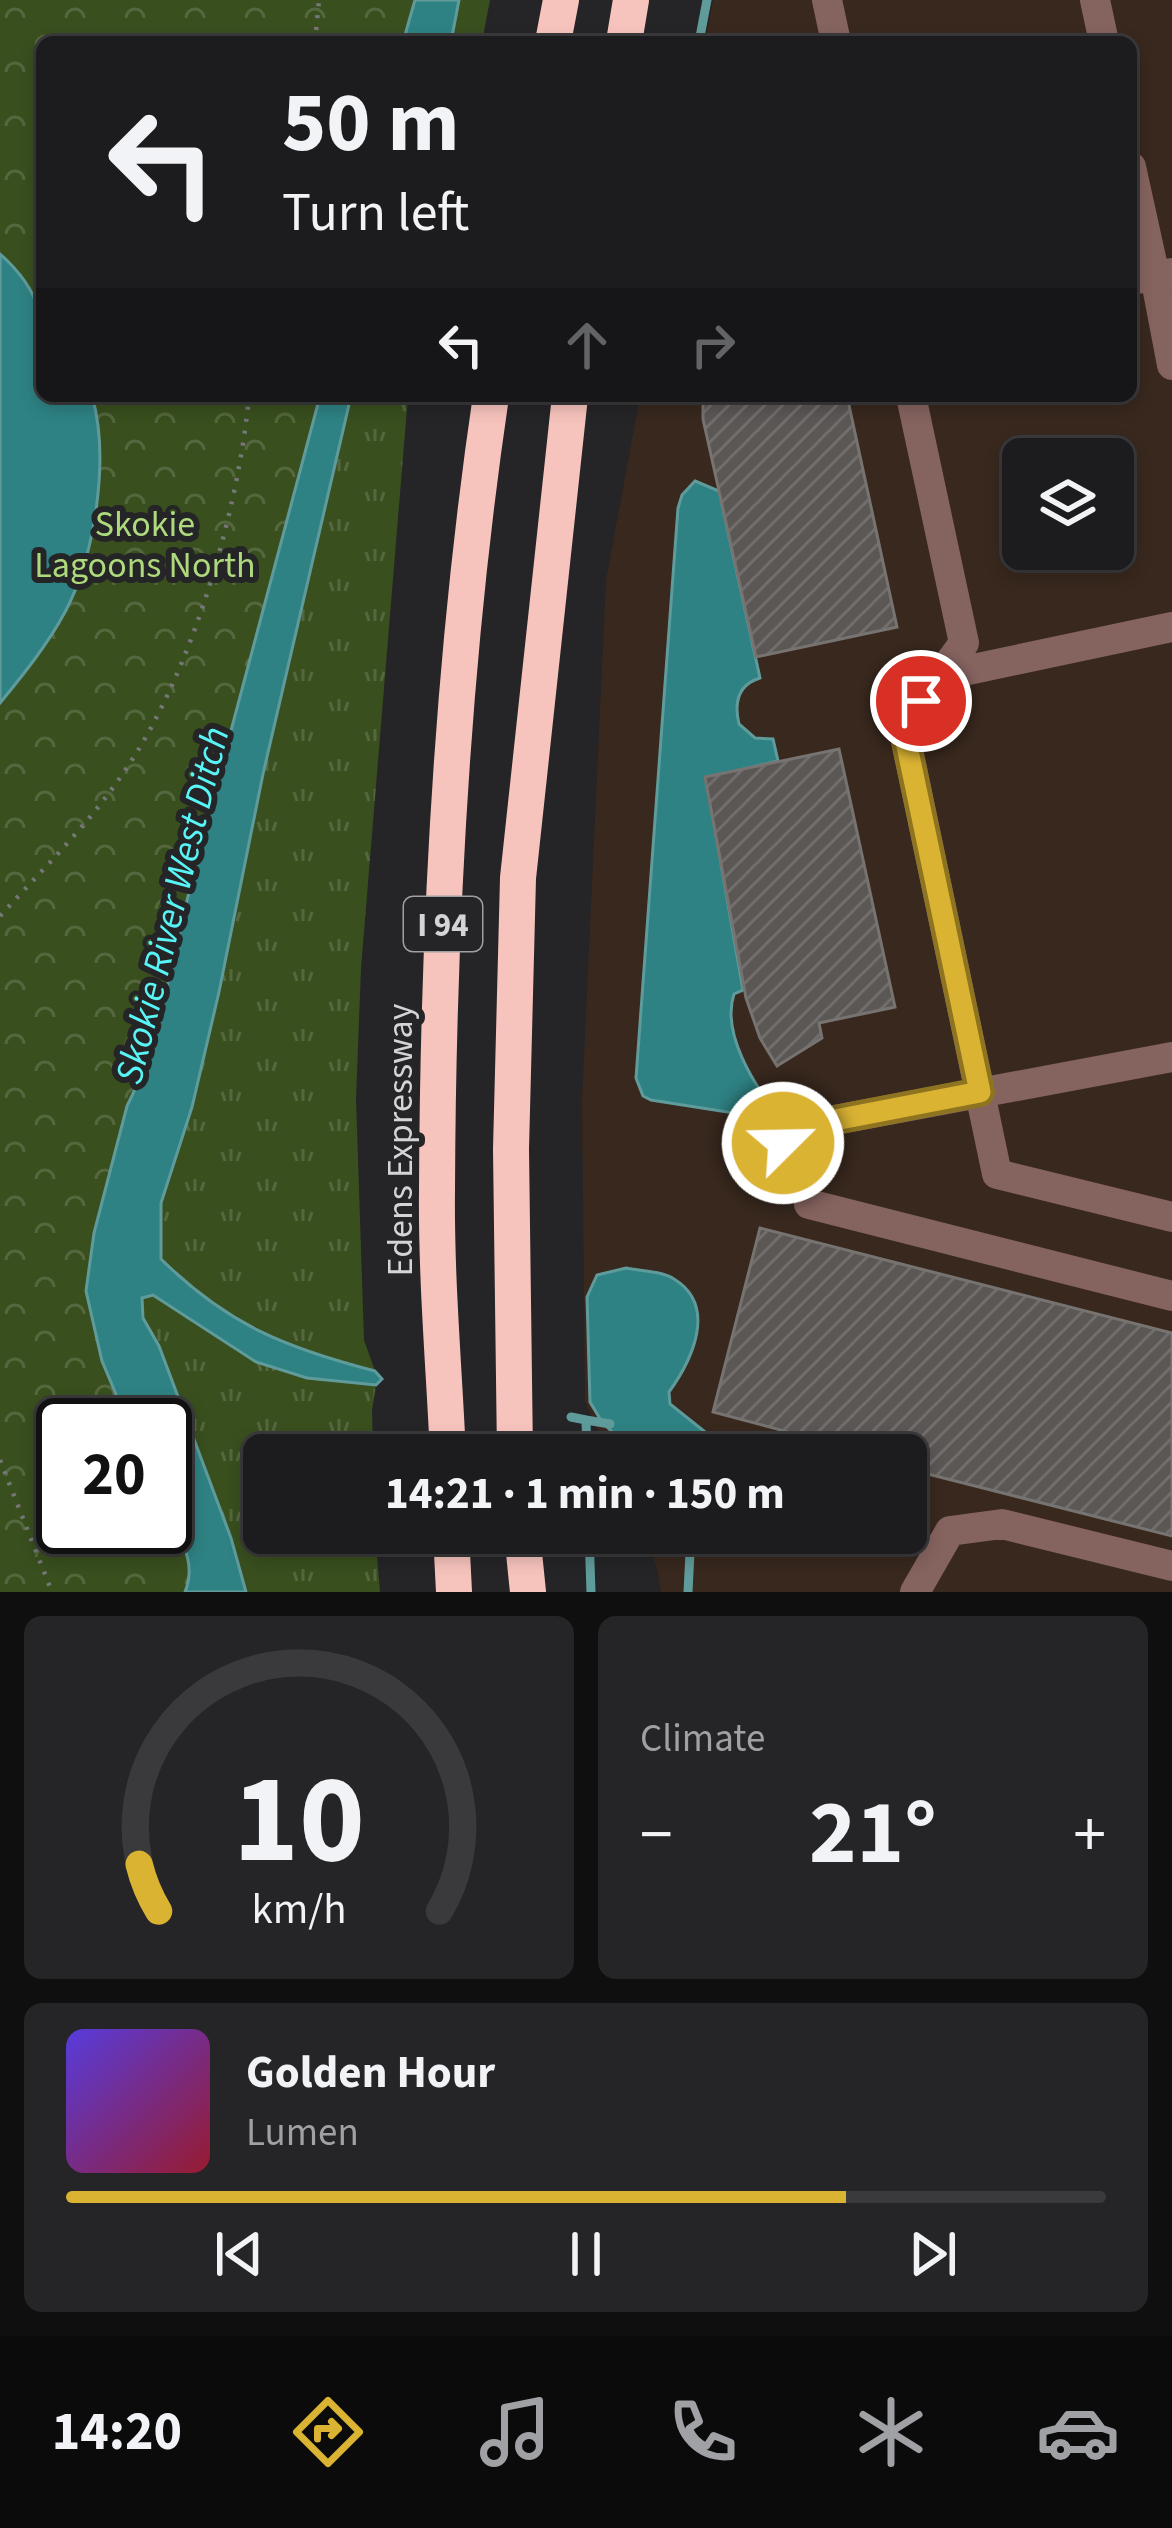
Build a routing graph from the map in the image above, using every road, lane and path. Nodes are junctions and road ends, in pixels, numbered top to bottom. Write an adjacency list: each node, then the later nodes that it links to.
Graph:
1 (319, 0): 6 (path)
2 (562, 0): 7 (highway)
3 (631, 0): 8 (highway)
4 (827, 0): 9 (lane)
5 (1095, 0): 10 (lane)
6 (316, 36)
7 (554, 36)
8 (625, 36)
9 (835, 36)
10 (1103, 36)
11 (1137, 196): 12 (lane)
12 (1153, 276): 13 (lane)
13 (1172, 364)
14 (248, 402): 20 (path)
15 (490, 402): 27 (highway, Edens Expressway / I 94)
16 (569, 402): 28 (highway, I 94)
17 (912, 402): 19 (lane)
18 (1172, 627): 19 (lane)
19 (940, 676): 22 (lane)
20 (0, 916)
21 (1172, 1057): 22 (lane)
22 (980, 1092): 23 (lane); 25 (lane)
23 (783, 1143)
24 (809, 1204): 26 (lane)
25 (1172, 1217)
26 (1172, 1296)
27 (447, 1434)
28 (515, 1434)
29 (0, 1460): 33 (path)
30 (452, 1554): 34 (highway)
31 (524, 1554): 35 (highway)
32 (1172, 1567): 36 (lane)
33 (52, 1592)
34 (454, 1592)
35 (528, 1592)
36 (915, 1592)

